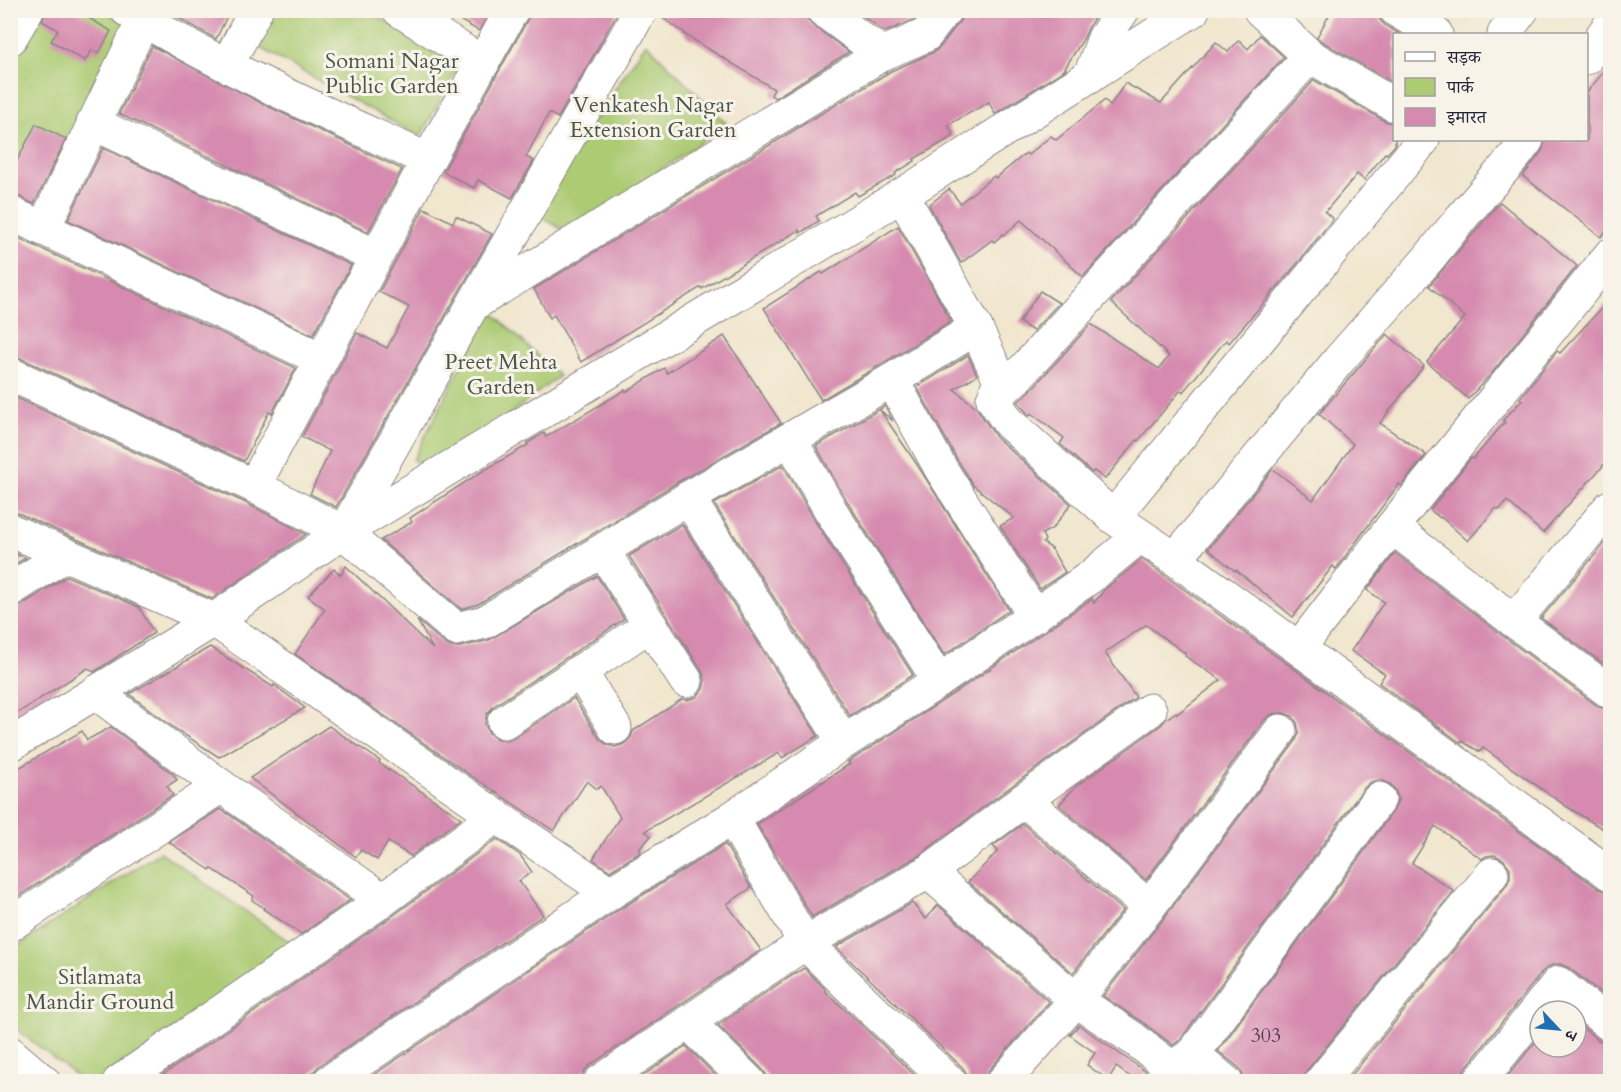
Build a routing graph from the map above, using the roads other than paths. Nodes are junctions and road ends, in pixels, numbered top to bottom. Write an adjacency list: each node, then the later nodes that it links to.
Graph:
1 (27, 10): 17 (street)
2 (256, 10): 23 (street)
3 (399, 10): 22 (street)
4 (512, 10): 22 (street)
5 (641, 10): 34 (street)
6 (823, 10): 19 (street)
7 (945, 10): 19 (street)
8 (1123, 10): 18 (street)
9 (1192, 10): 18 (street)
10 (1260, 10): 20 (street)
11 (1396, 10): 15 (street)
12 (1522, 10): 16 (street)
13 (135, 16): 23 (street); 25 (street)
14 (1611, 25): 21 (street)
15 (1434, 33)
16 (1505, 33)
17 (10, 39)
18 (1112, 47): 29 (street)
19 (882, 54): 34 (street)
20 (1310, 56): 24 (street); 39 (street)
21 (1588, 57)
22 (483, 63): 28 (street)
23 (227, 65): 28 (street)
24 (1393, 104)
25 (93, 123): 31 (street); 33 (street)
26 (1422, 141): 44 (street)
27 (1526, 141): 51 (street)
28 (428, 160): 33 (street)
29 (902, 195): 35 (street); 47 (street)
30 (10, 213): 31 (street)
31 (43, 229): 36 (street)
32 (1611, 255): 45 (street)
33 (376, 256): 36 (street)
34 (475, 302): 47 (street)
35 (976, 328): 38 (street); 39 (street)
36 (321, 359): 41 (street)
37 (10, 374): 41 (street)
38 (892, 380): 40 (street); 53 (street)
39 (993, 399): 44 (street)
40 (790, 439): 42 (street); 60 (street)
41 (254, 486): 47 (street)
42 (688, 498): 49 (street); 67 (street)
43 (1610, 510): 55 (street)
44 (1113, 517): 48 (street)
45 (1392, 527): 55 (street); 57 (street)
46 (10, 530): 50 (street)
47 (343, 532): 49 (street); 54 (street)
48 (1140, 536): 51 (street); 53 (street)
49 (603, 551): 56 (street)
50 (65, 555): 52 (street); 54 (street)
51 (1175, 558): 57 (street)
52 (10, 590)
53 (1035, 616): 60 (street)
54 (214, 620): 62 (street); 72 (street)
55 (1514, 621): 61 (street)
56 (650, 625): 58 (street); 59 (street)
57 (1299, 648): 76 (street)
58 (580, 671): 64 (street); 65 (street)
59 (686, 681)
60 (939, 681): 67 (street)
61 (1611, 692)
62 (96, 693): 68 (street); 69 (street)
63 (1150, 710): 71 (street)
64 (504, 722)
65 (615, 728)
66 (1280, 731): 79 (street)
67 (844, 742): 73 (street)
68 (10, 745)
69 (221, 786): 78 (street); 80 (street)
70 (1379, 799): 86 (street)
71 (1024, 800): 74 (street); 79 (street)
72 (496, 816): 77 (street); 78 (street)
73 (732, 818): 77 (street); 81 (street)
74 (928, 872): 81 (street); 82 (street)
75 (1492, 874): 96 (street)
76 (1611, 874)
77 (610, 893): 87 (street)
78 (383, 900): 89 (street)
79 (1149, 907): 82 (street)
80 (10, 925)
81 (805, 943): 83 (street); 93 (street)
82 (1076, 1000): 86 (street); 94 (street)
83 (688, 1022): 91 (street); 92 (street)
84 (1611, 1024): 97 (street)
85 (10, 1053): 88 (street)
86 (1176, 1068): 95 (street)
87 (365, 1072): 90 (street)
88 (44, 1082)
89 (119, 1082)
90 (329, 1082)
91 (600, 1082)
92 (748, 1082)
93 (950, 1082)
94 (1003, 1082)
95 (1226, 1082)
96 (1321, 1082)
97 (1479, 1082)

